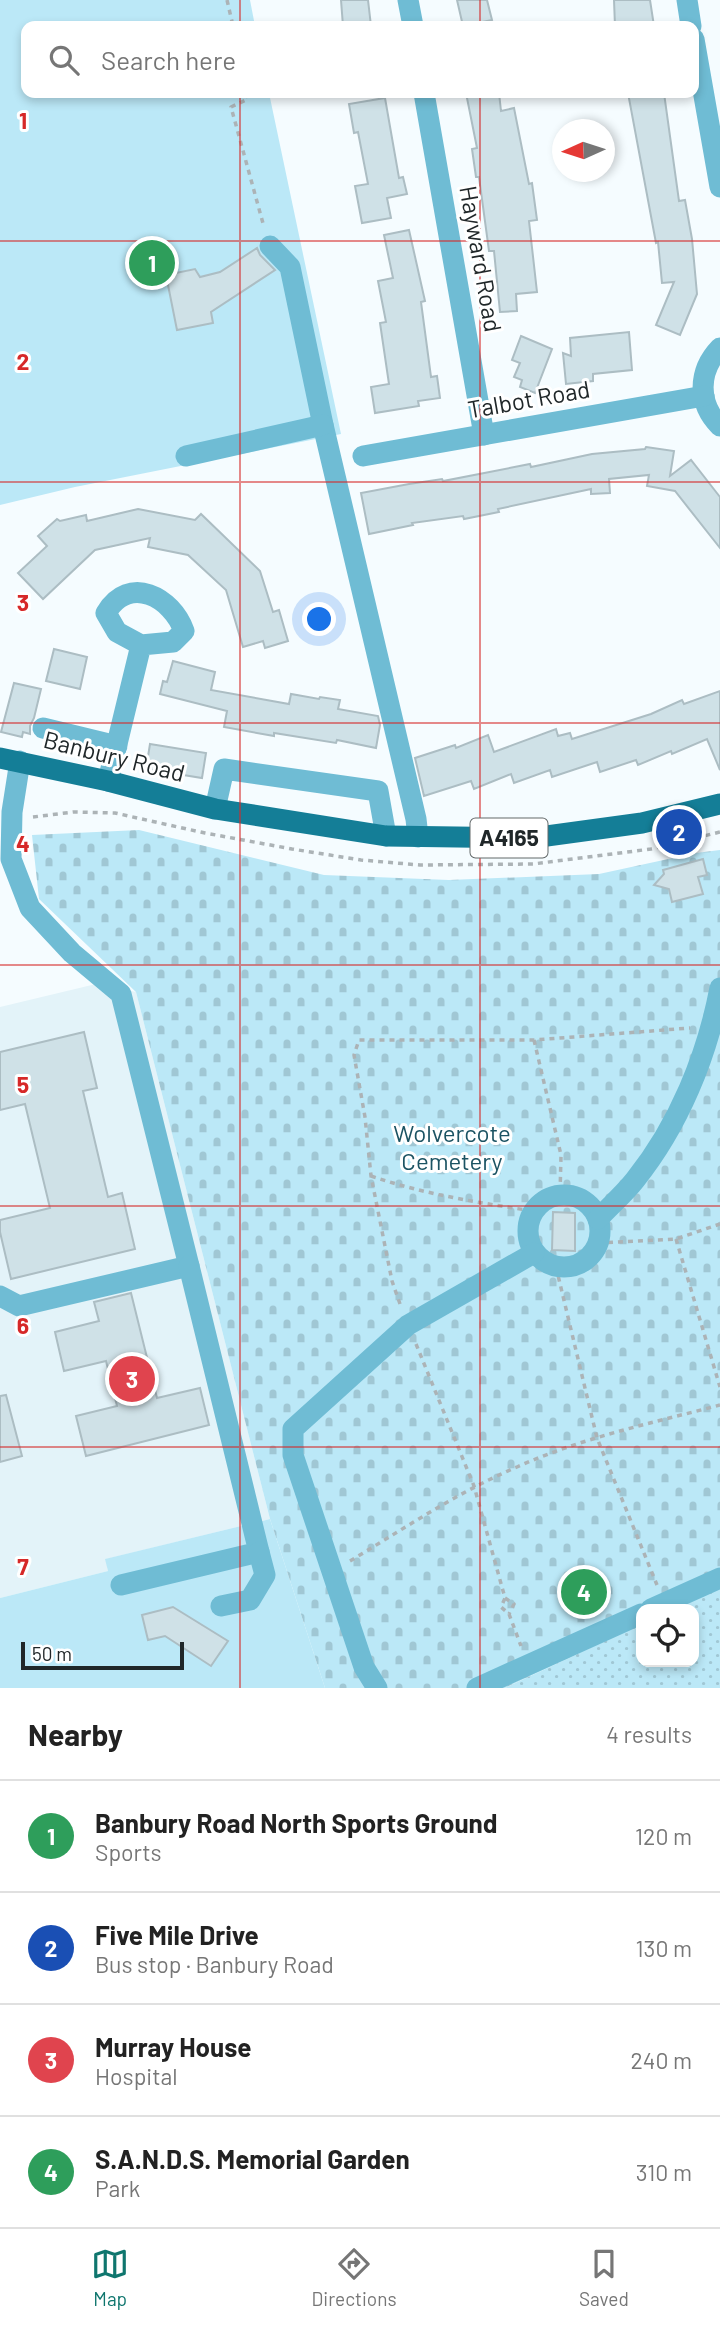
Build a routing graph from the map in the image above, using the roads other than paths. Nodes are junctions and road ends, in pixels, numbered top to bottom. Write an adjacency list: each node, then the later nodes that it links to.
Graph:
1 (408, 0): 3 (street)
2 (687, 0): 4 (street)
3 (412, 21)
4 (690, 21)
5 (699, 67): 7 (street)
6 (425, 98): 13 (street, Hayward Road)
7 (720, 187)
8 (270, 246): 11 (street)
9 (720, 348): 10 (street)
10 (704, 396): 12 (street); 13 (street, Talbot Road)
11 (323, 425): 14 (street); 24 (street)
12 (720, 426)
13 (484, 435): 15 (street, Talbot Road)
14 (186, 456)
15 (363, 456)
16 (141, 645): 18 (street)
17 (43, 728): 18 (street)
18 (117, 746): 20 (street)
19 (10, 759): 20 (main road, Banbury Road / A4165); 25 (street)
20 (108, 781): 22 (main road, Banbury Road / A4165)
21 (720, 804): 24 (main road, Banbury Road / A4165)
22 (215, 809): 23 (main road, Banbury Road / A4165); 23 (street)
23 (386, 836): 24 (main road, Banbury Road / A4165)
24 (418, 837)
25 (6, 860): 29 (street)
26 (720, 988): 27 (street)
27 (598, 1219): 28 (street); 28 (street)
28 (534, 1252): 37 (street)
29 (189, 1266): 30 (street); 31 (street)
30 (0, 1296)
31 (259, 1552): 33 (street); 35 (street)
32 (720, 1578): 34 (street)
33 (121, 1585)
34 (662, 1604)
35 (221, 1605)
36 (636, 1616): 38 (street)
37 (377, 1688)
38 (477, 1688)

